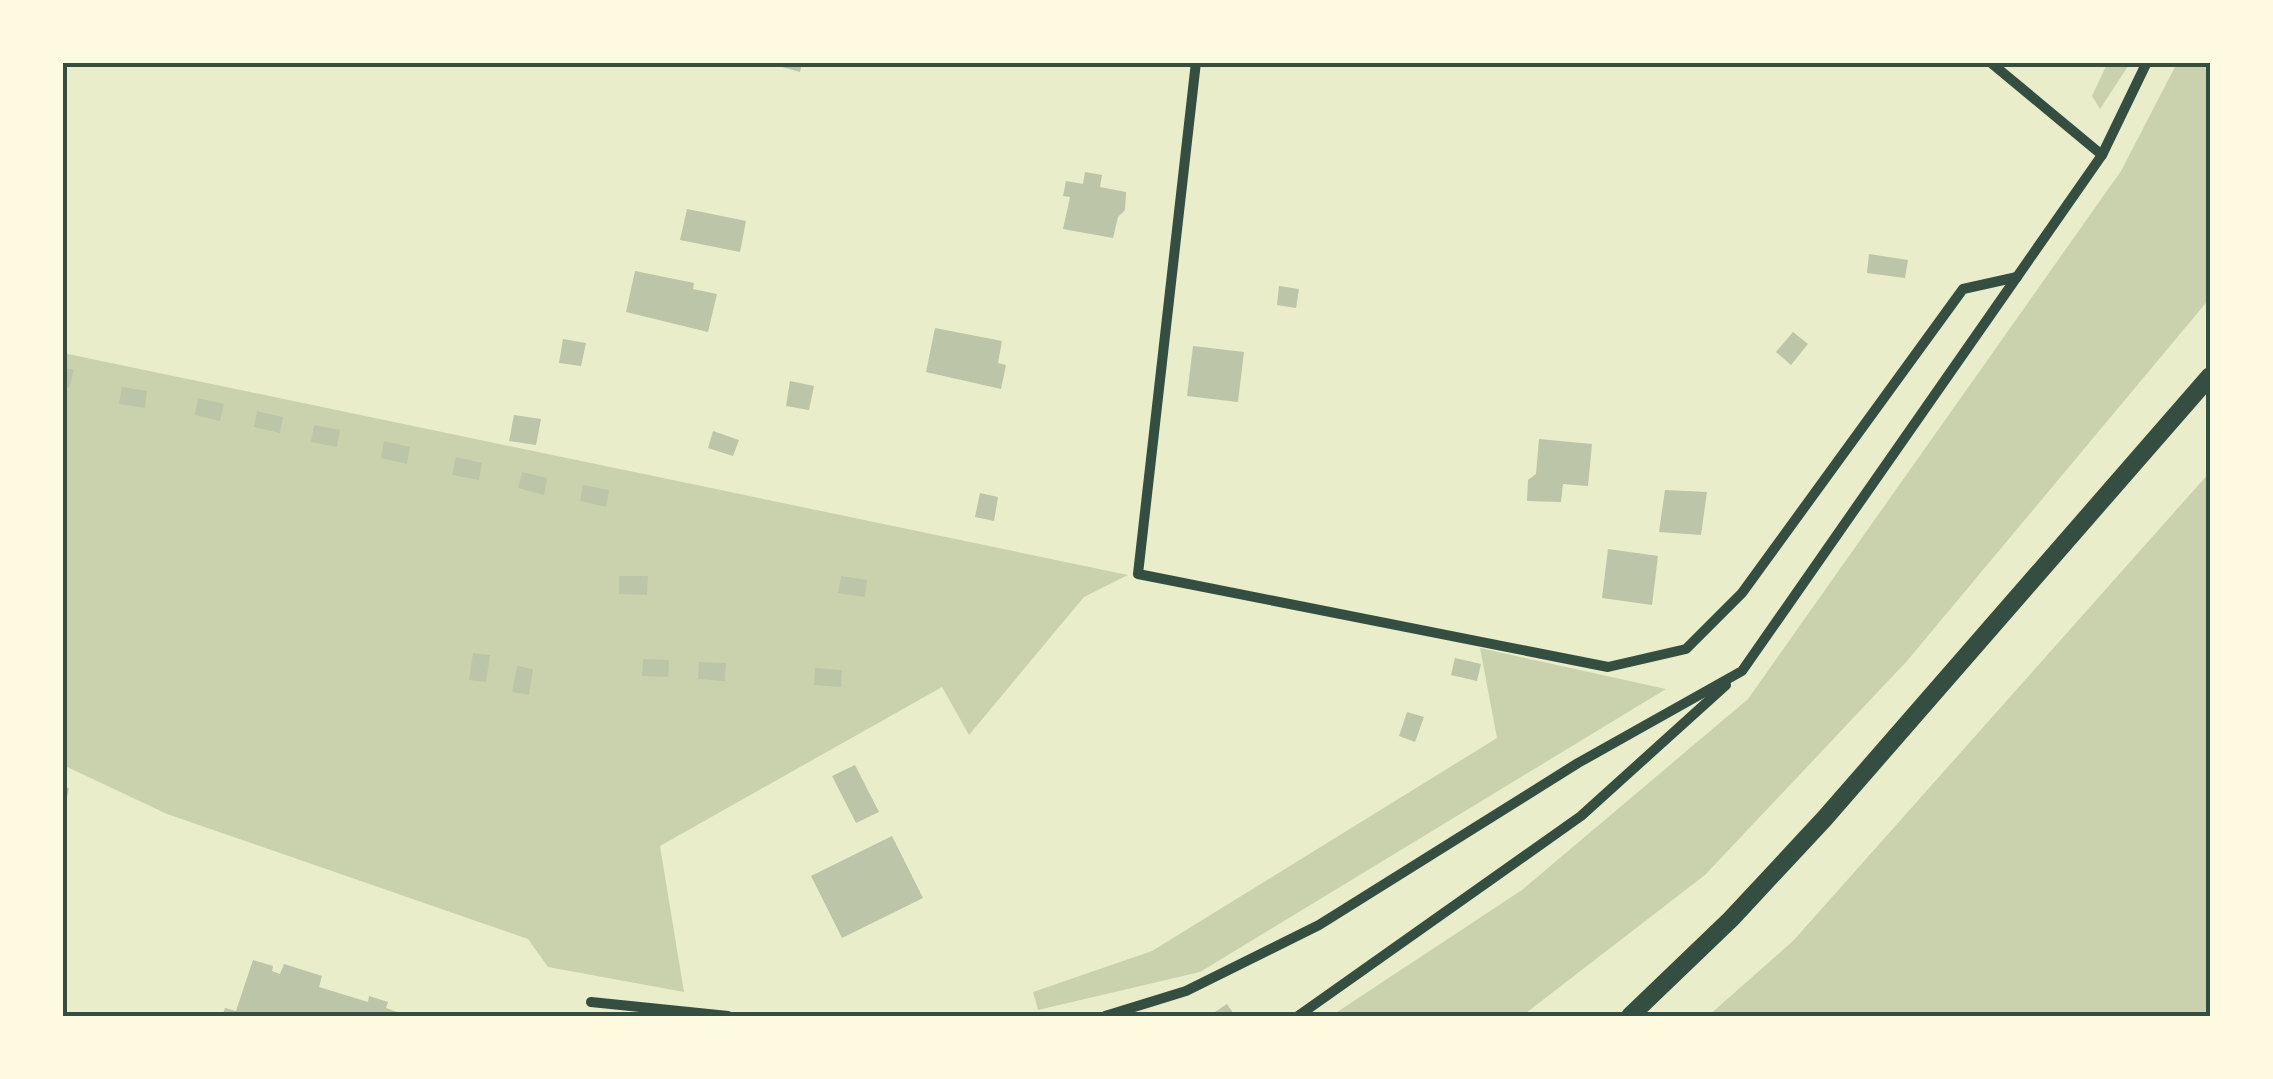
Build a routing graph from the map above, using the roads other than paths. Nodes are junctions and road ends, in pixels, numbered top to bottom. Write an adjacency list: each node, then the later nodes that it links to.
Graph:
1 (1196, 62): 5 (street)
2 (1990, 62): 4 (street)
3 (2147, 62): 4 (street)
4 (2102, 155): 5 (street)
5 (2017, 278): 7 (street)
6 (2210, 376): 12 (street)
7 (1742, 671): 10 (street); 11 (street)
8 (590, 1002): 9 (street)
9 (728, 1016)
10 (1105, 1016)
11 (1298, 1016)
12 (1630, 1016)

